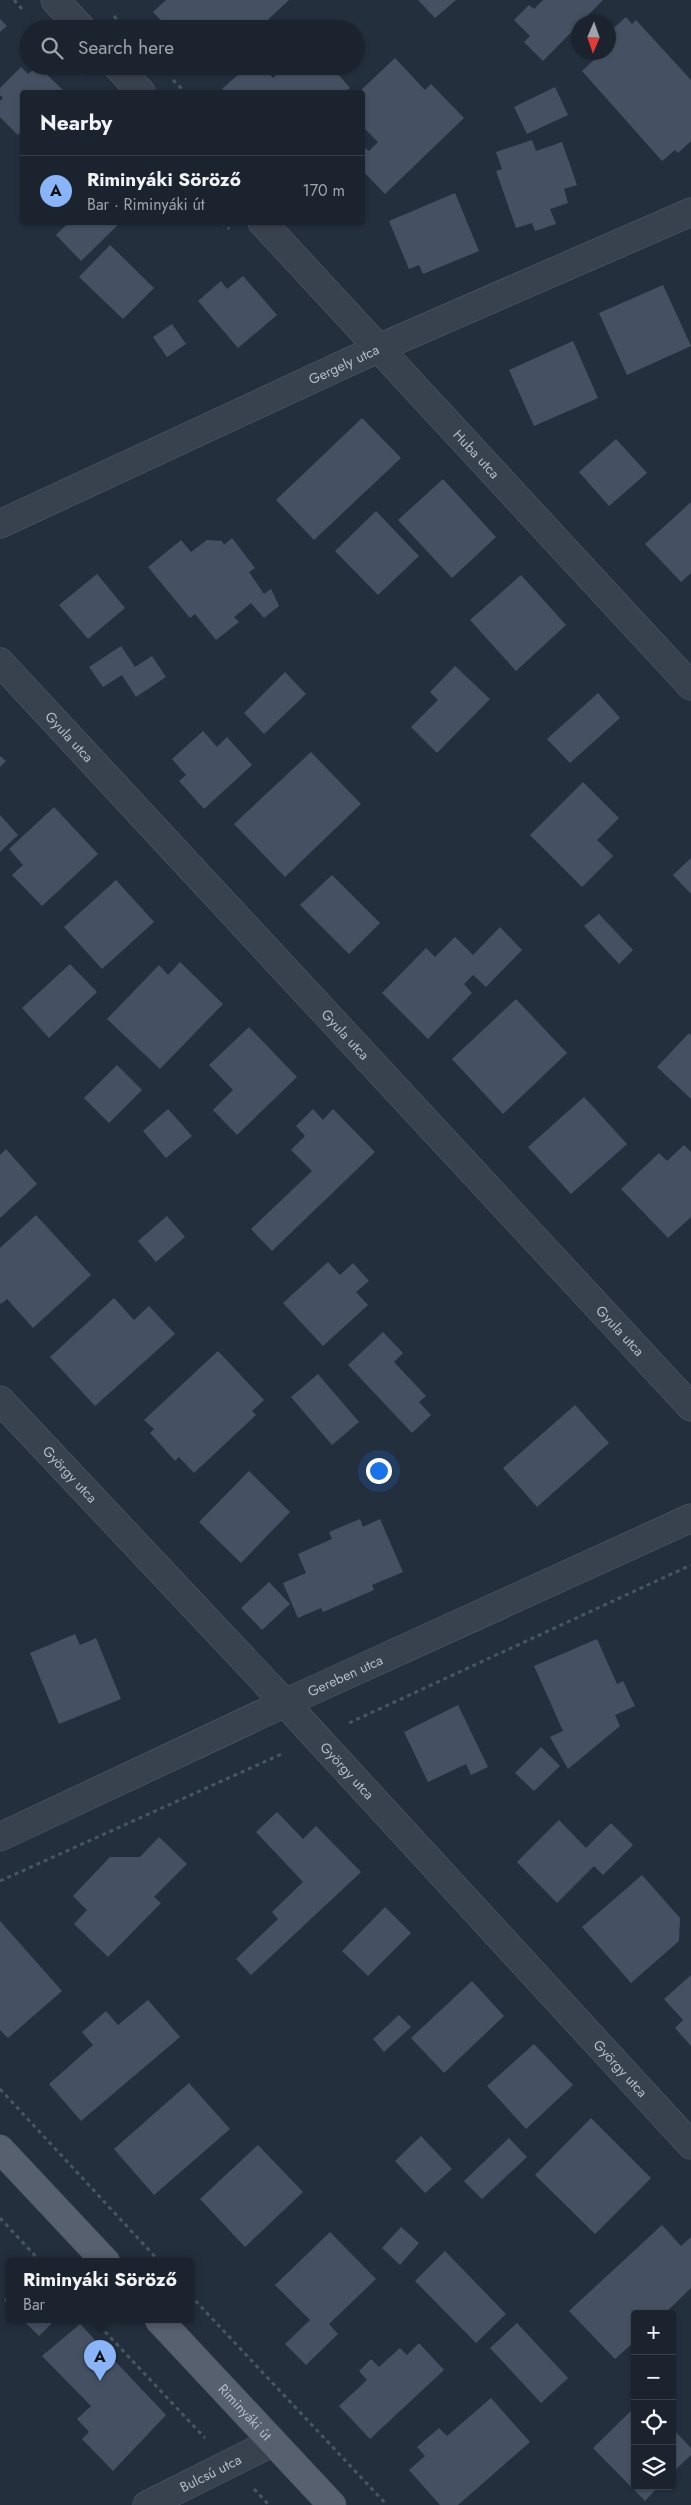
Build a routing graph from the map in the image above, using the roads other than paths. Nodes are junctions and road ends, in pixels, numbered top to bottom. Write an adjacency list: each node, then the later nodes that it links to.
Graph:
1 (55, 0): 2 (street)
2 (74, 20)
3 (125, 75): 4 (street)
4 (139, 90)
5 (691, 212): 7 (street, Gergely utca)
6 (265, 225): 7 (street, Huba utca)
7 (379, 348): 8 (street, Gergely utca); 10 (street, Huba utca)
8 (0, 524)
9 (0, 662): 12 (street, Gyula utca)
10 (691, 686)
11 (0, 1400): 14 (street, György utca)
12 (691, 1407)
13 (691, 1518): 14 (street, Gereben utca)
14 (285, 1703): 15 (street, Gereben utca); 16 (street, György utca)
15 (0, 1837)
16 (691, 2145)
17 (0, 2149): 18 (main road)
18 (102, 2258)
19 (162, 2323): 20 (main road, Riminyáki út)
20 (273, 2442): 21 (street, Bulcsú utca); 22 (main road, Riminyáki út)
21 (148, 2505)
22 (332, 2505)

